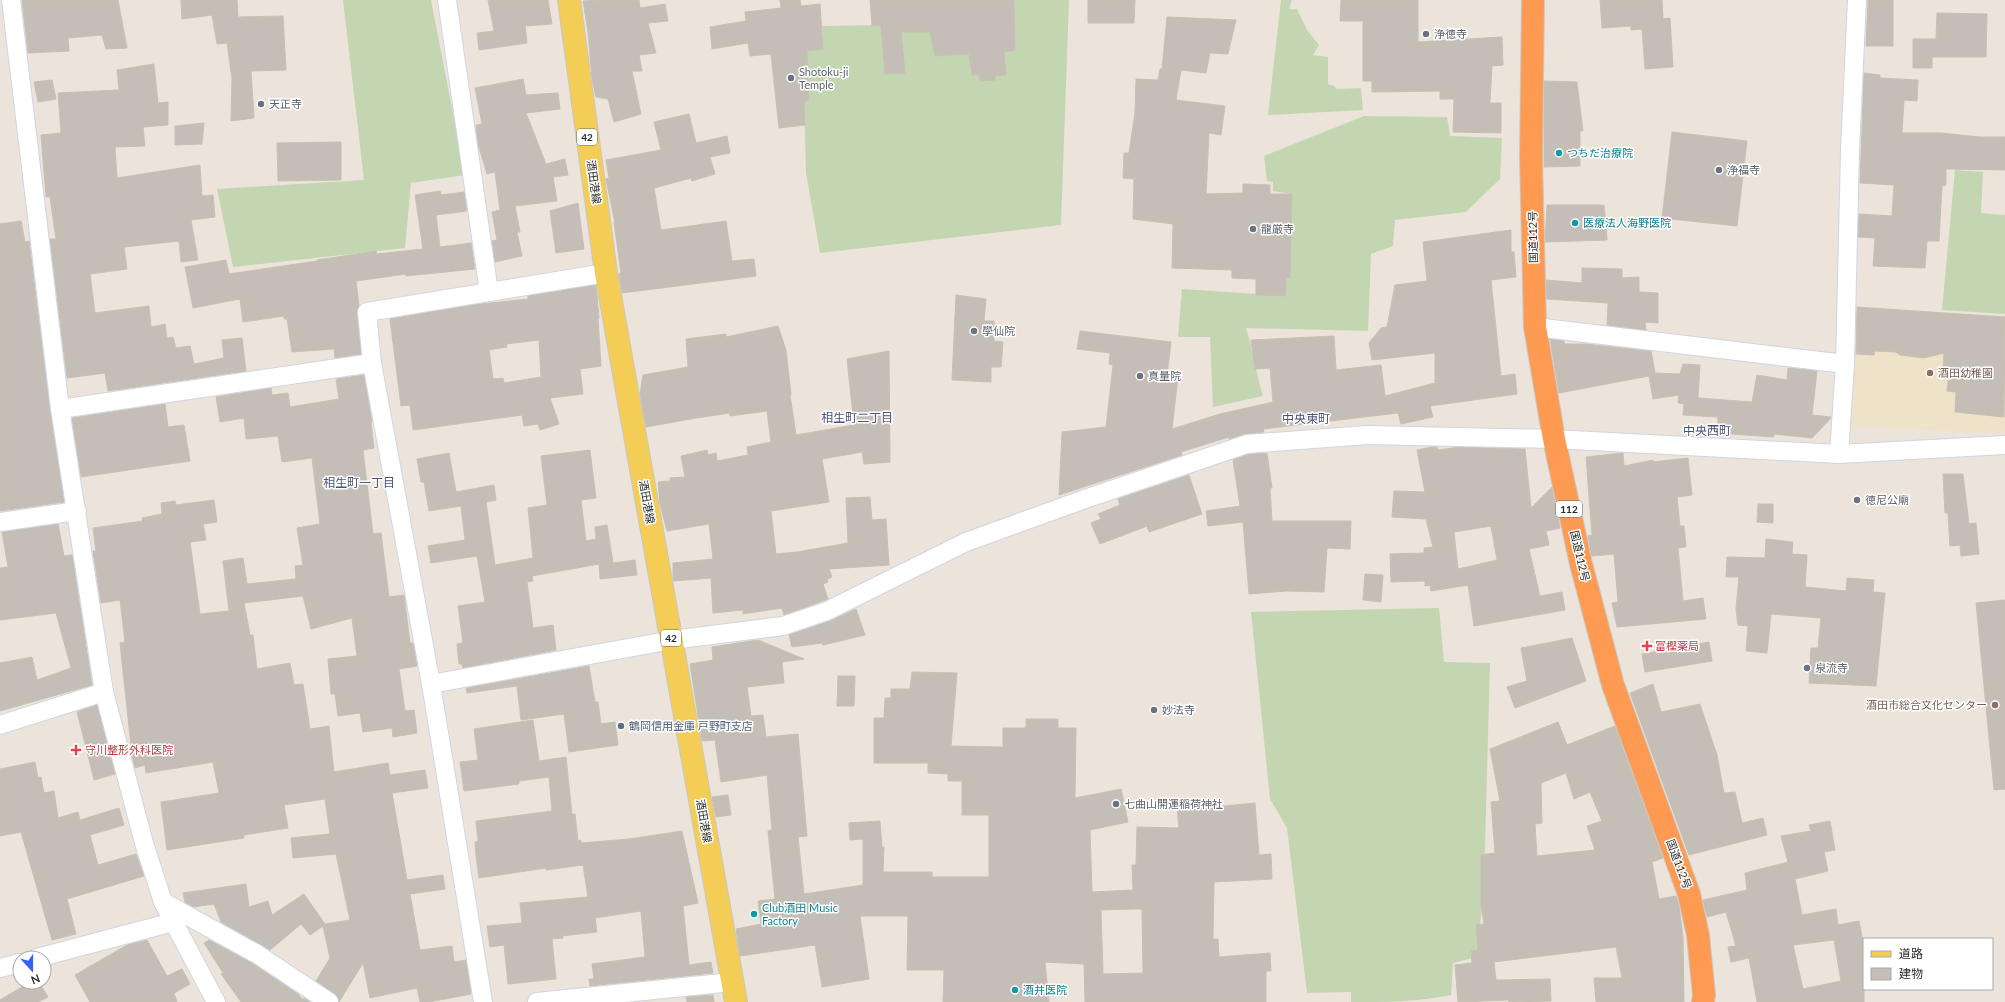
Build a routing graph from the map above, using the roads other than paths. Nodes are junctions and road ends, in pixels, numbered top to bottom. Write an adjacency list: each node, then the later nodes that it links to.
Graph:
1 (11, 0): 11 (street)
2 (447, 0): 7 (street)
3 (569, 0): 6 (main road, 酒田港線 / 42)
4 (1533, 0): 8 (highway, 国道112号 / 112)
5 (1857, 0): 10 (street)
6 (606, 273): 7 (street); 17 (main road, 酒田港線 / 42)
7 (489, 292): 9 (street)
8 (1535, 326): 10 (street); 12 (highway, 国道112号 / 112)
9 (372, 363): 11 (street); 18 (street)
10 (1845, 364): 14 (street)
11 (60, 409): 15 (street)
12 (1554, 439): 14 (street); 17 (street); 31 (highway, 国道112号 / 112)
13 (2005, 445): 14 (street)
14 (1839, 454)
15 (77, 511): 16 (street); 19 (street)
16 (0, 522)
17 (672, 640): 18 (street); 26 (main road, 酒田港線 / 42)
18 (431, 684): 29 (street)
19 (104, 692): 20 (street); 21 (street)
20 (0, 725)
21 (163, 902): 22 (street); 28 (street)
22 (173, 922): 23 (street); 27 (street)
23 (52, 954)
24 (12, 964): 25 (street)
25 (0, 968)
26 (734, 992): 30 (street)
27 (216, 1002)
28 (329, 1002)
29 (483, 1002)
30 (537, 1002)
31 (1703, 1002)

